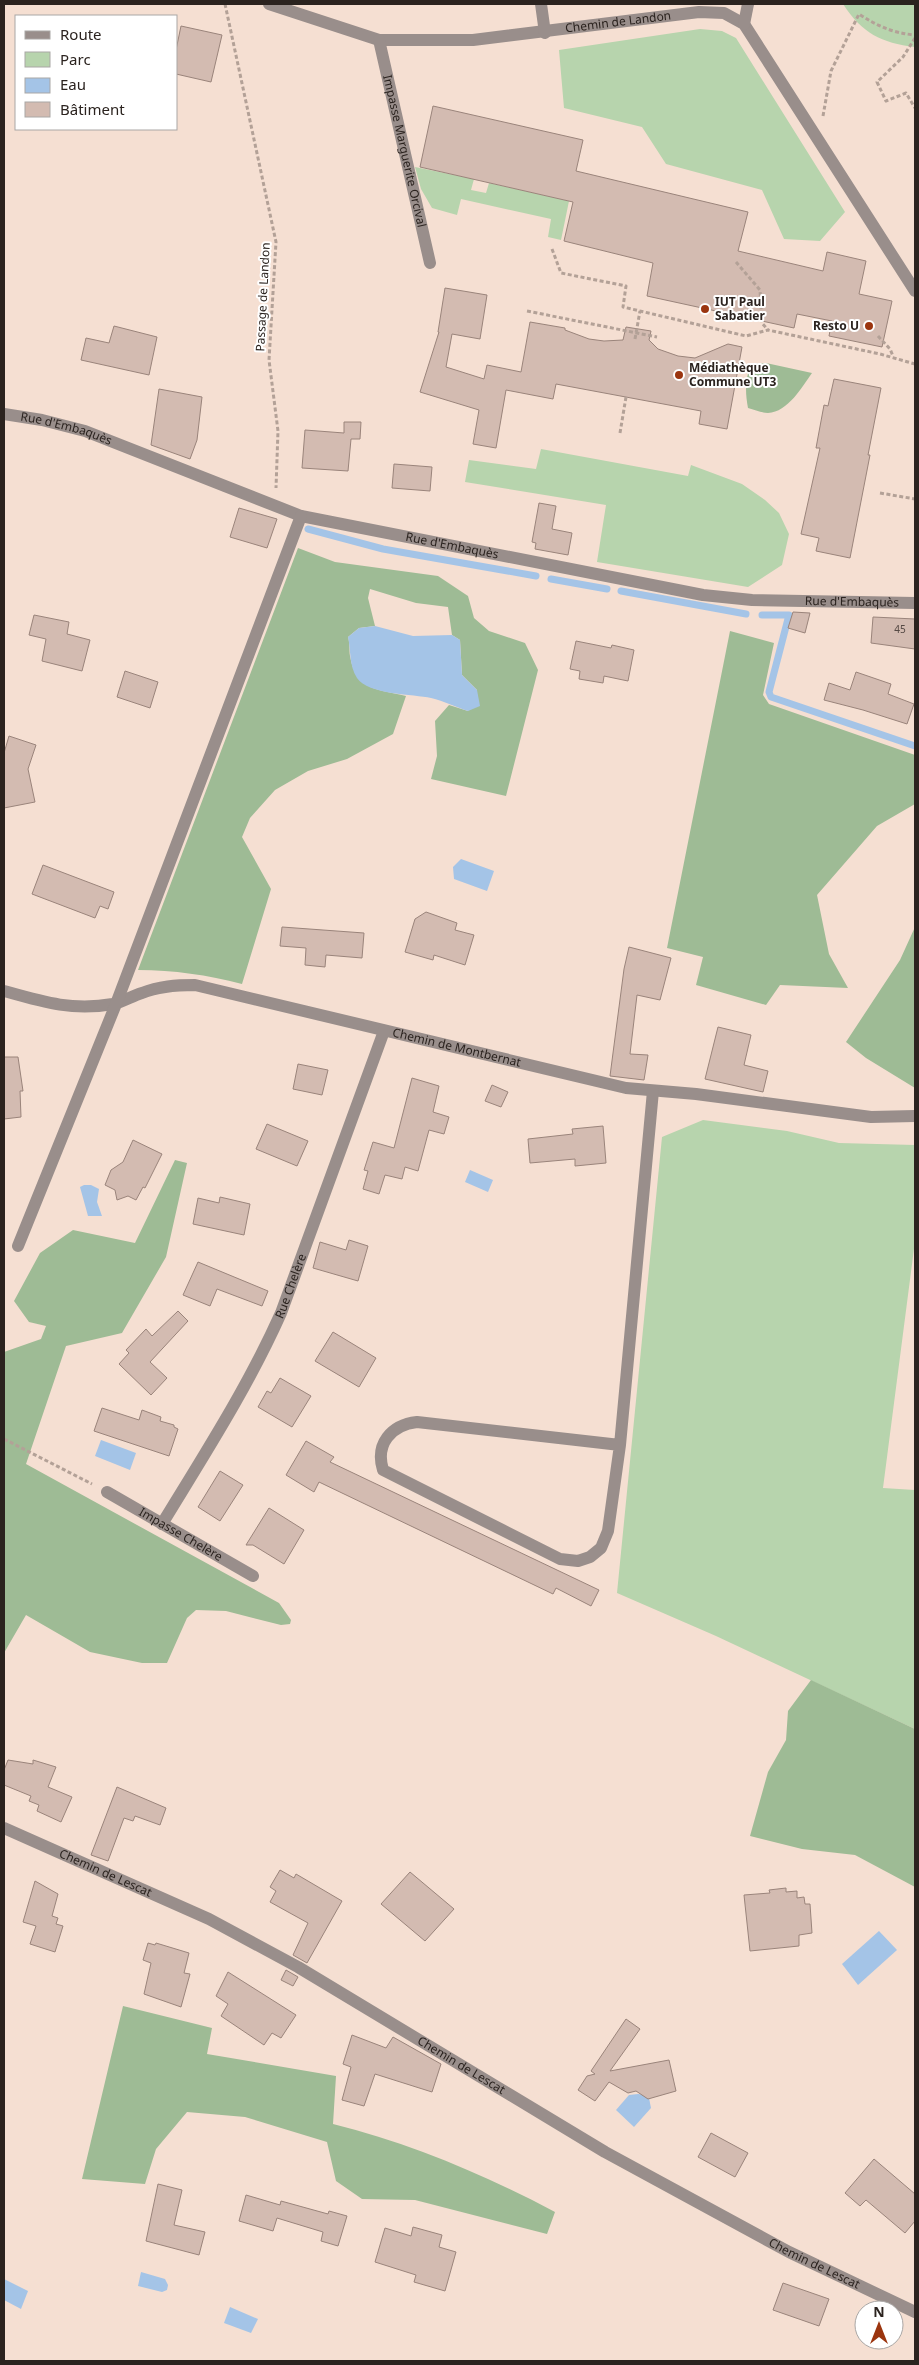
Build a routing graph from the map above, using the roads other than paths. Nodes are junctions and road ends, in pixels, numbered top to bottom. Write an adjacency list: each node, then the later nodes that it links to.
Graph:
1 (270, 4): 4 (street, Chemin de Landon)
2 (541, 4): 6 (street)
3 (748, 4): 5 (street)
4 (283, 6): 7 (street, Chemin de Landon)
5 (744, 24): 6 (street, Chemin de Landon); 9 (street)
6 (545, 33): 7 (street, Chemin de Landon)
7 (379, 40): 8 (street, Impasse Marguerite Orcival)
8 (430, 263)
9 (915, 292)
10 (4, 414): 11 (street, Rue d'Embaquès)
11 (301, 516): 12 (street, Rue d'Embaquès); 14 (street)
12 (915, 603)
13 (4, 991): 14 (street, Chemin de Montbernat)
14 (116, 1004): 15 (street, Chemin de Montbernat); 18 (street)
15 (384, 1031): 16 (street, Chemin de Montbernat); 21 (street, Rue Chelère)
16 (653, 1091): 17 (street, Chemin de Montbernat); 19 (street)
17 (915, 1116)
18 (18, 1246)
19 (620, 1445): 19 (street)
20 (107, 1492): 21 (street, Impasse Chelère)
21 (162, 1524): 22 (street, Impasse Chelère)
22 (253, 1576)
23 (4, 1828): 24 (street, Chemin de Lescat)
24 (915, 2312)

